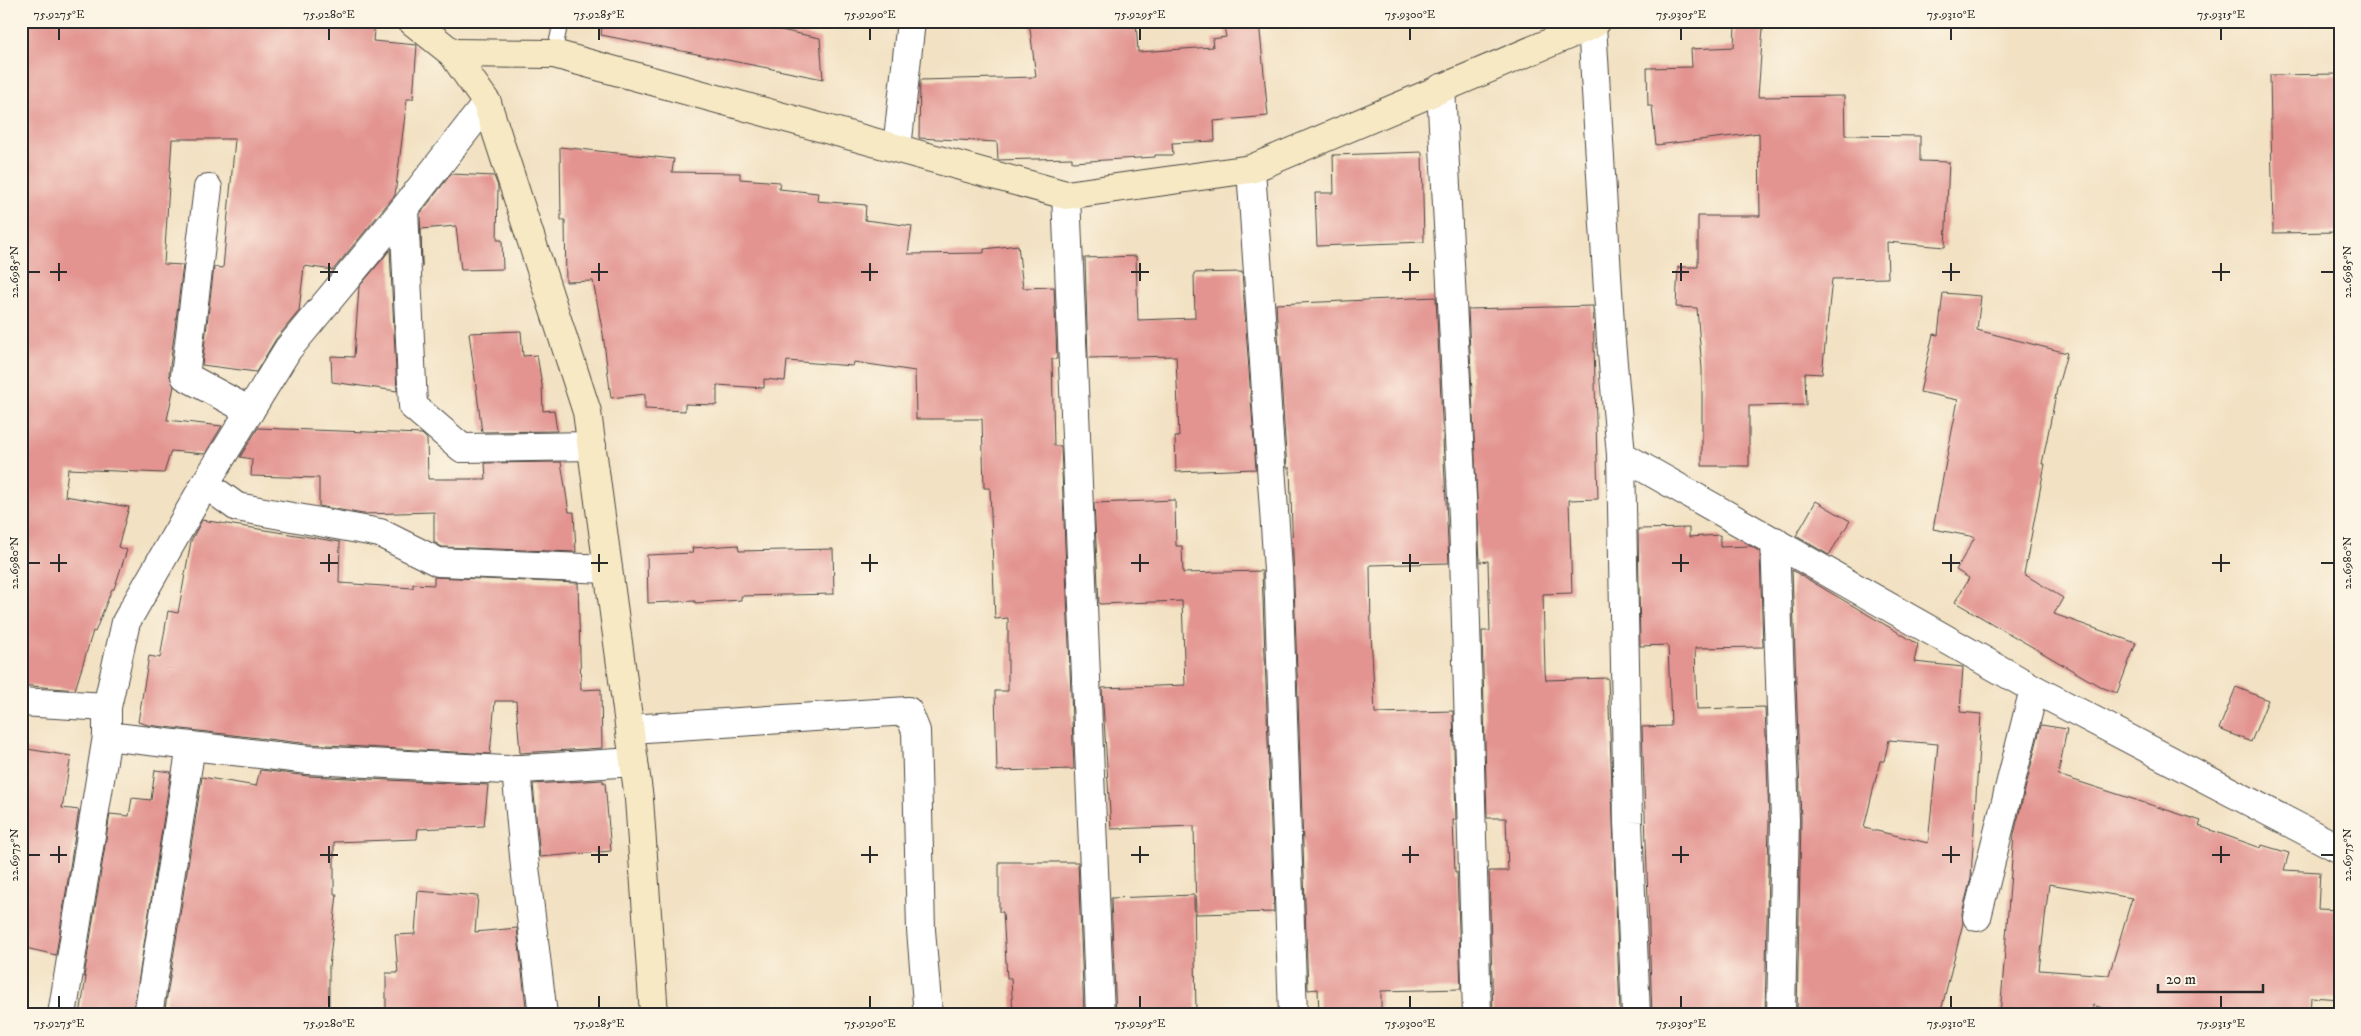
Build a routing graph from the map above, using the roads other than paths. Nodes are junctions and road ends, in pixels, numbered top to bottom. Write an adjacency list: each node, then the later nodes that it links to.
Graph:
1 (412, 21): 5 (street)
2 (561, 21): 6 (lane)
3 (912, 21): 9 (street)
4 (1595, 23): 7 (street); 16 (street)
5 (452, 53): 6 (street); 8 (street)
6 (554, 54): 9 (street)
7 (1441, 88): 10 (street); 37 (street)
8 (487, 103): 13 (street); 15 (street)
9 (897, 148): 12 (street)
10 (1251, 169): 12 (street); 36 (street)
11 (208, 188): 14 (street)
12 (1066, 195): 35 (street)
13 (404, 209): 14 (street); 15 (street)
14 (250, 411): 17 (street)
15 (592, 446): 19 (street)
16 (1621, 455): 18 (street); 38 (street)
17 (205, 484): 19 (street); 22 (street)
18 (1775, 540): 20 (street); 39 (street)
19 (608, 569): 23 (street)
20 (2034, 688): 28 (street); 29 (street)
21 (21, 702): 22 (street)
22 (107, 707): 24 (street)
23 (630, 729): 26 (street); 34 (street)
24 (107, 736): 25 (street); 30 (street)
25 (191, 746): 27 (street); 31 (street)
26 (634, 762): 27 (street); 33 (street)
27 (516, 770): 32 (street)
28 (2340, 849)
29 (1977, 917)
30 (62, 1015)
31 (148, 1015)
32 (543, 1015)
33 (654, 1015)
34 (928, 1015)
35 (1100, 1015)
36 (1293, 1015)
37 (1478, 1015)
38 (1636, 1015)
39 (1781, 1015)

